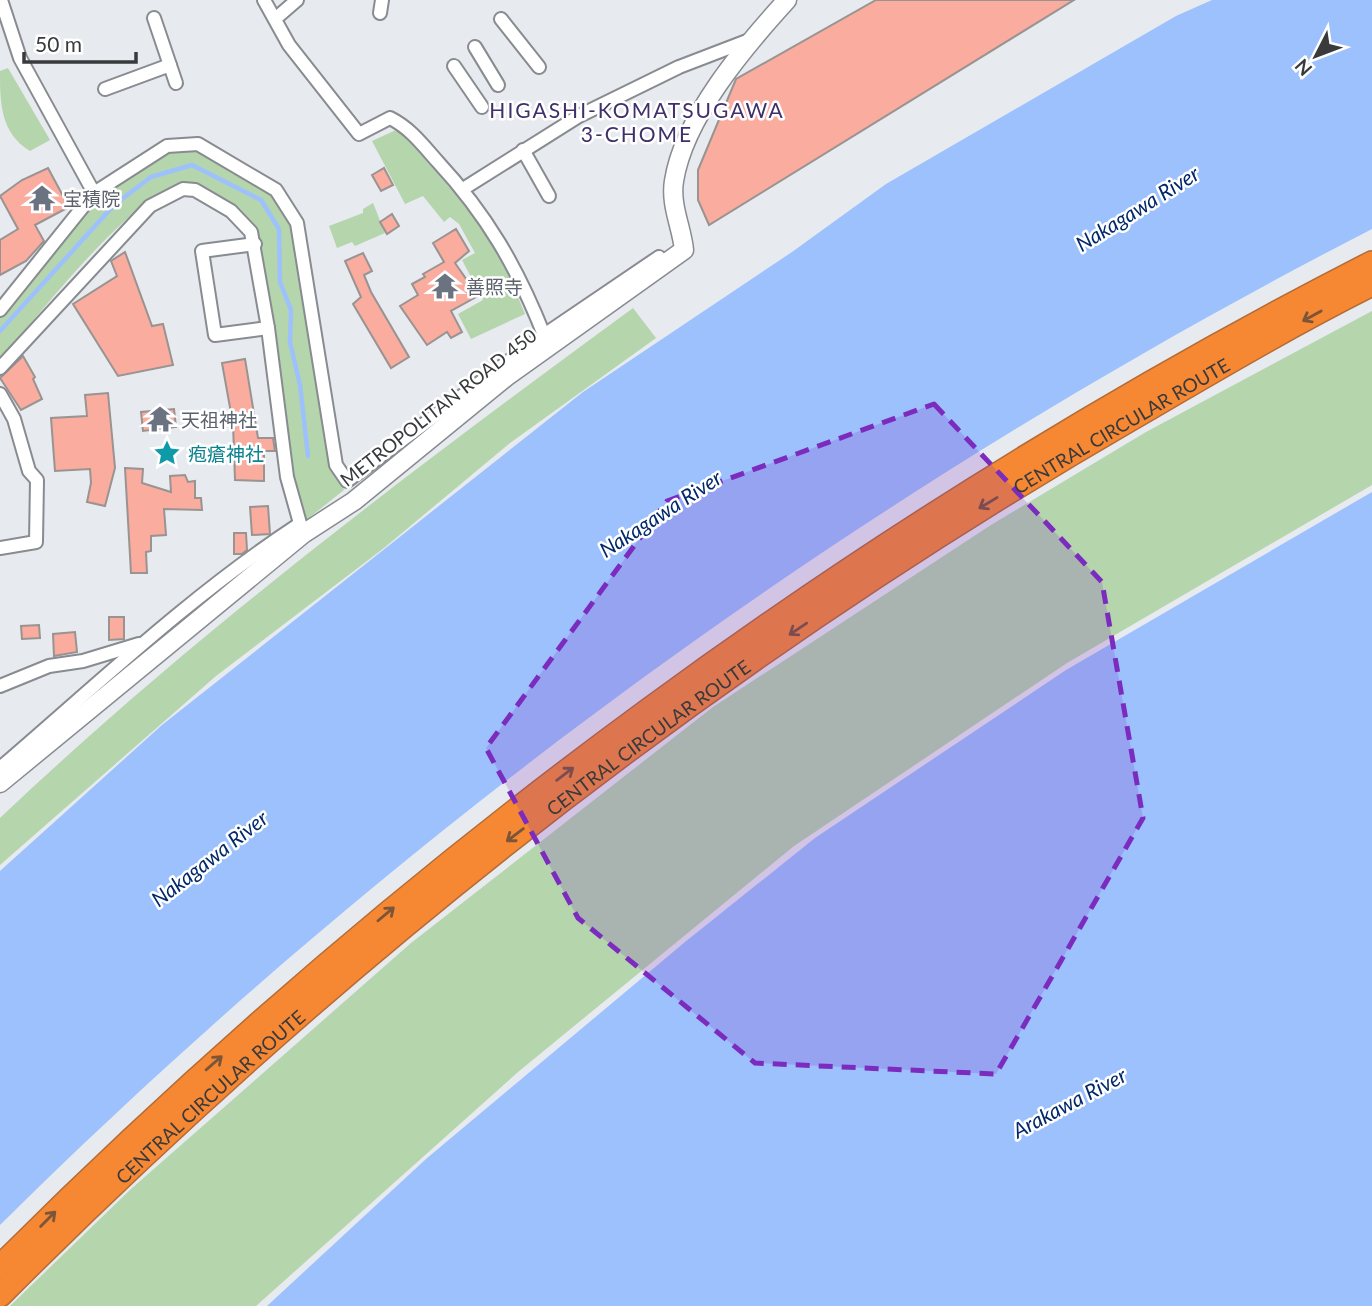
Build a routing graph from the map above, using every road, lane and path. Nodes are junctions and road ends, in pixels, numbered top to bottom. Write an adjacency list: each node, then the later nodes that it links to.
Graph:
1 (1, 0): 19 (street)
2 (264, 0): 6 (street)
3 (297, 0): 6 (street)
4 (788, 0): 8 (main road)
5 (154, 18): 10 (street)
6 (275, 19): 18 (street)
7 (501, 19): 12 (street)
8 (752, 39): 17 (street); 21 (main road)
9 (475, 47): 14 (street)
10 (170, 65): 13 (street); 15 (street)
11 (454, 66): 16 (street)
12 (539, 67)
13 (176, 83)
14 (498, 85)
15 (106, 89)
16 (482, 107)
17 (523, 150): 18 (street); 20 (street)
18 (463, 189): 27 (street)
19 (94, 192): 25 (street); 29 (street)
20 (549, 196)
21 (683, 242): 27 (street); 29 (main road, METROPOLITAN ROAD 450)
22 (255, 244): 26 (street); 26 (street); 28 (street)
23 (1372, 262): 37 (highway, CENTRAL CIRCULAR ROUTE, one-way to 23)
24 (1372, 284): 38 (highway, CENTRAL CIRCULAR ROUTE, one-way to 38)
25 (0, 310)
26 (268, 328): 31 (street)
27 (544, 335): 29 (street)
28 (0, 368)
29 (480, 390): 31 (main road, METROPOLITAN ROAD 450)
30 (0, 394): 32 (street)
31 (300, 530): 33 (street); 36 (main road, METROPOLITAN ROAD 450)
32 (0, 548)
33 (141, 643): 34 (street); 35 (street)
34 (0, 687)
35 (0, 768)
36 (0, 783)
37 (0, 1267)
38 (0, 1295)

